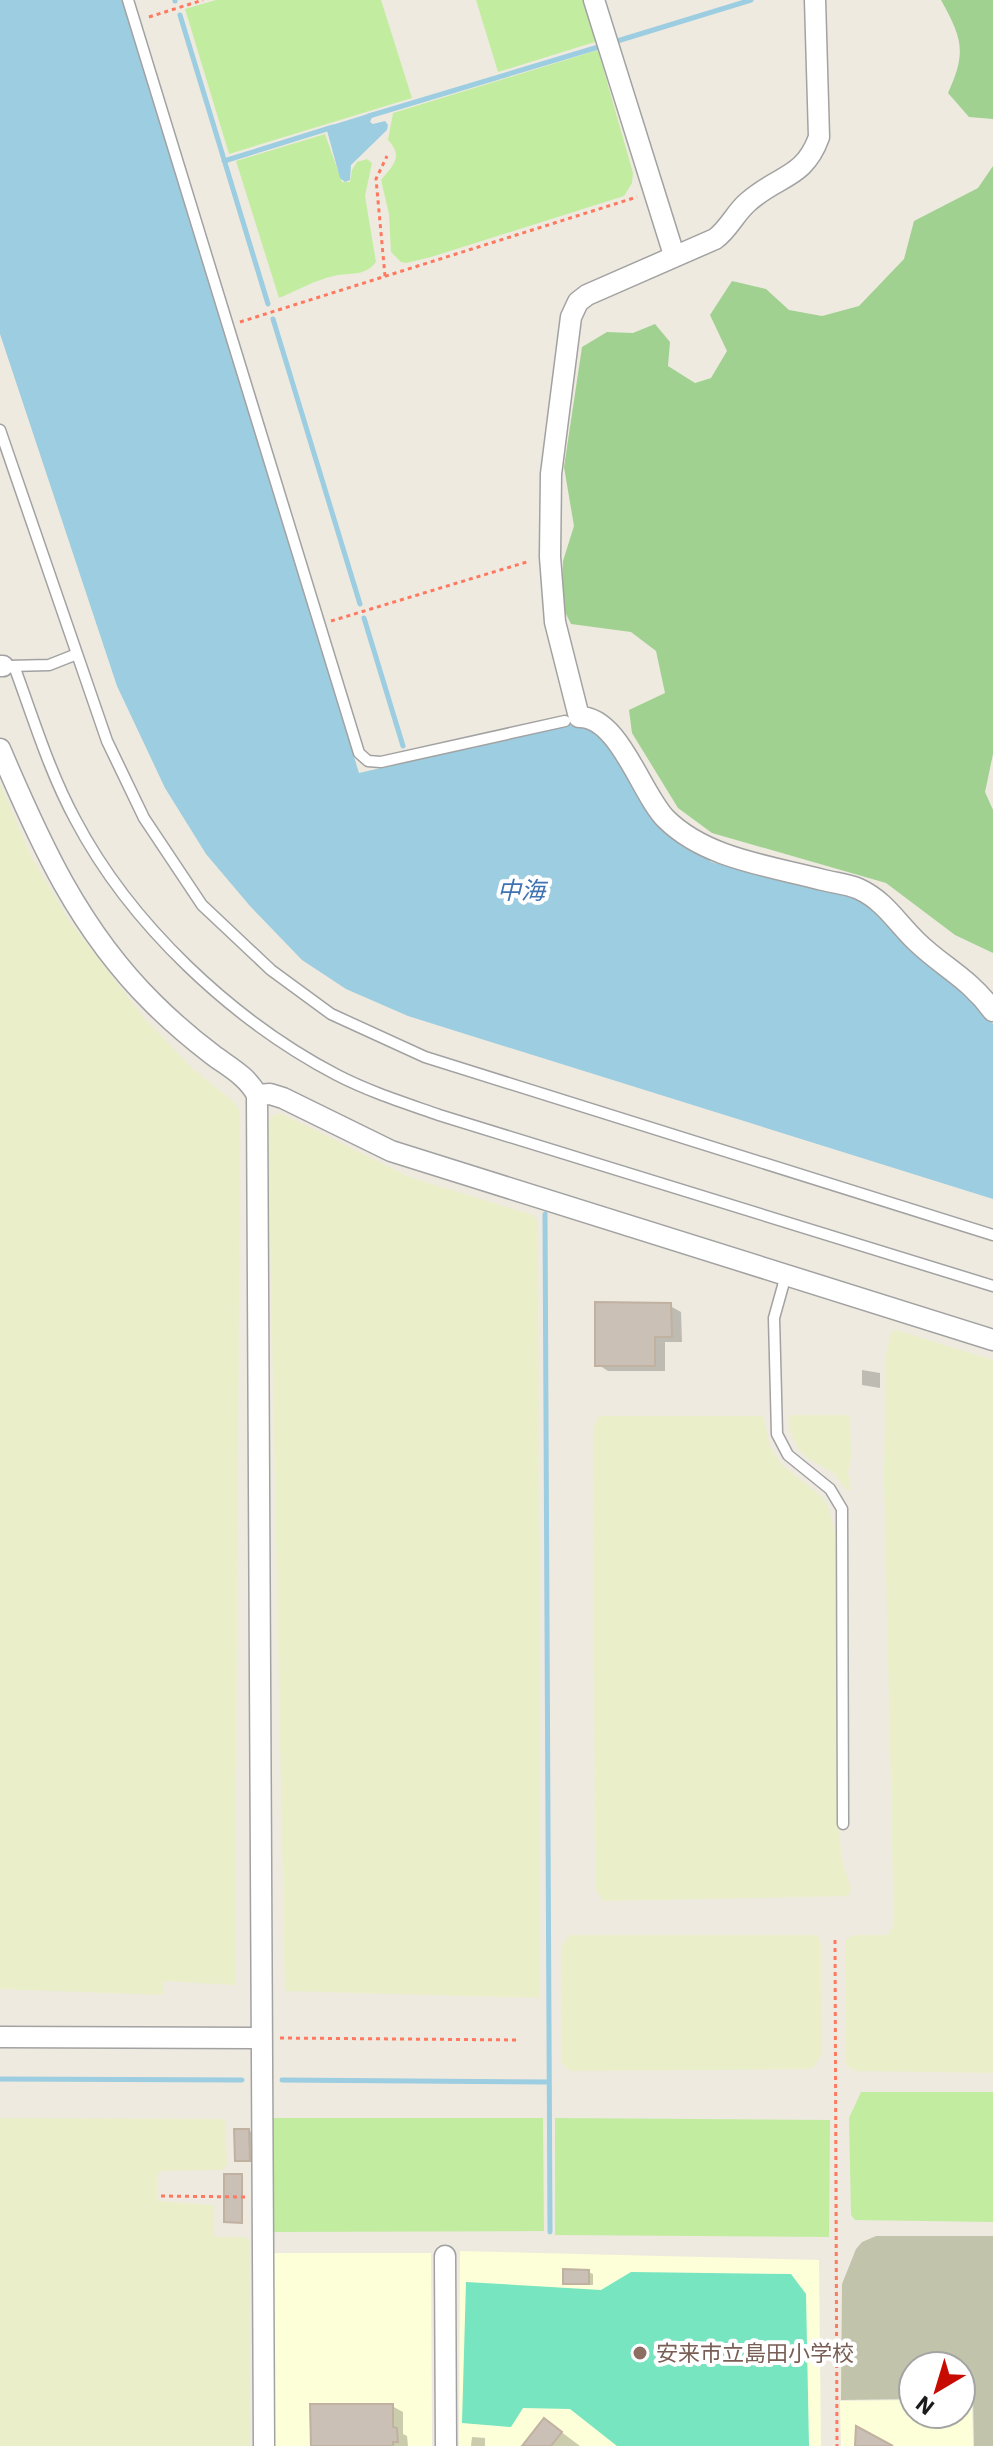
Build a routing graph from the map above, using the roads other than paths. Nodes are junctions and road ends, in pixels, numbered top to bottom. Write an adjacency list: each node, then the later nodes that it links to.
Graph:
1 (128, 0): 8 (lane)
2 (594, 0): 4 (street)
3 (815, 0): 4 (street)
4 (674, 255): 8 (street)
5 (0, 430): 6 (lane)
6 (77, 654): 7 (lane); 12 (lane)
7 (6, 666): 14 (lane)
8 (572, 719): 10 (street)
9 (0, 749): 11 (street)
10 (993, 1011)
11 (257, 1095): 13 (street); 18 (street)
12 (993, 1235)
13 (786, 1275): 15 (street); 16 (lane)
14 (993, 1286)
15 (993, 1340)
16 (843, 1824)
17 (0, 2037): 18 (street)
18 (260, 2038): 20 (street)
19 (445, 2256): 21 (street)
20 (264, 2446)
21 (446, 2446)

